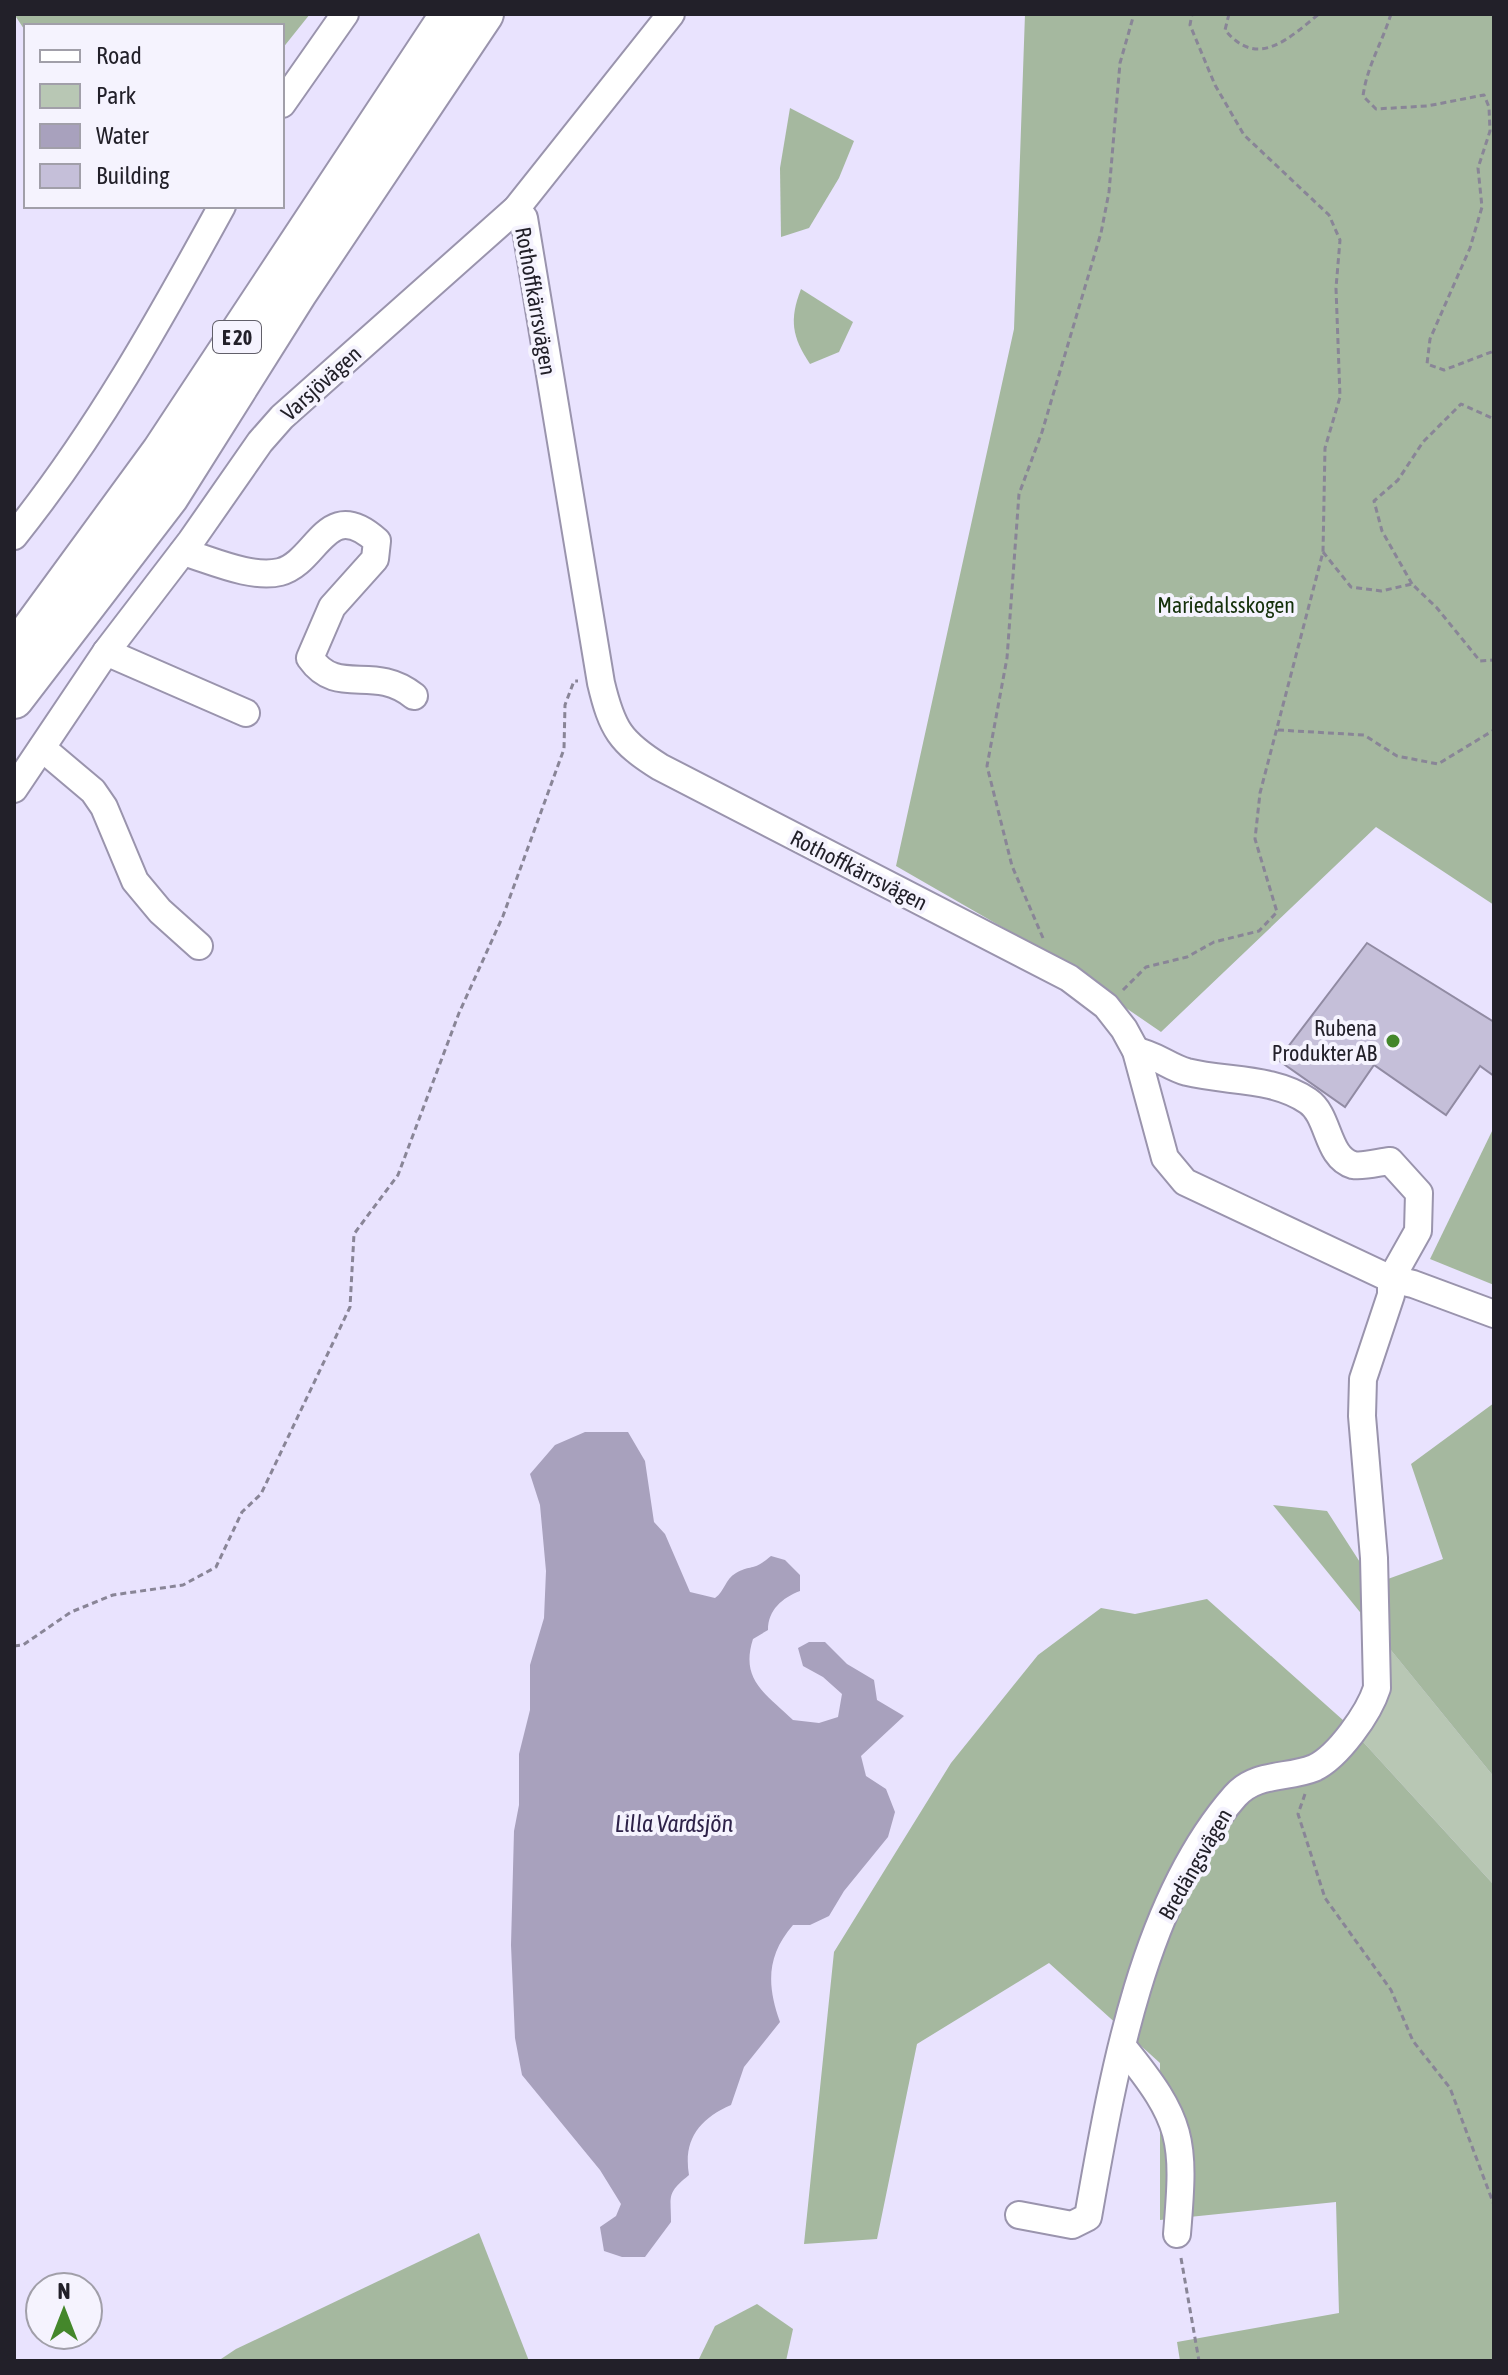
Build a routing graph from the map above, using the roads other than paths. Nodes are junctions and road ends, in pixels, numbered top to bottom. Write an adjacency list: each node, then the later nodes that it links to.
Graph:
1 (345, 14): 5 (street)
2 (450, 14): 11 (highway, E 20)
3 (484, 14): 13 (highway, E 20)
4 (671, 14): 7 (street, Varsjövägen)
5 (284, 101)
6 (221, 208): 8 (street)
7 (516, 209): 9 (street, Varsjövägen); 18 (street, Rothoffkärrsvägen)
8 (14, 536)
9 (183, 552): 10 (street, Varsjövägen); 12 (street)
10 (106, 652): 14 (street); 15 (street, Varsjövägen)
11 (14, 653)
12 (414, 696)
13 (14, 699)
14 (246, 713)
15 (42, 748): 16 (street, Varsjövägen); 17 (street)
16 (14, 789)
17 (199, 946)
18 (1136, 1051): 19 (street, Rothoffkärrsvägen); 19 (street)
19 (1391, 1279): 20 (street, Rothoffkärrsvägen); 21 (street, Bredängsvägen)
20 (1494, 1314)
21 (1123, 2047): 22 (street, Bredängsvägen); 23 (street)
22 (1019, 2215)
23 (1177, 2234)

